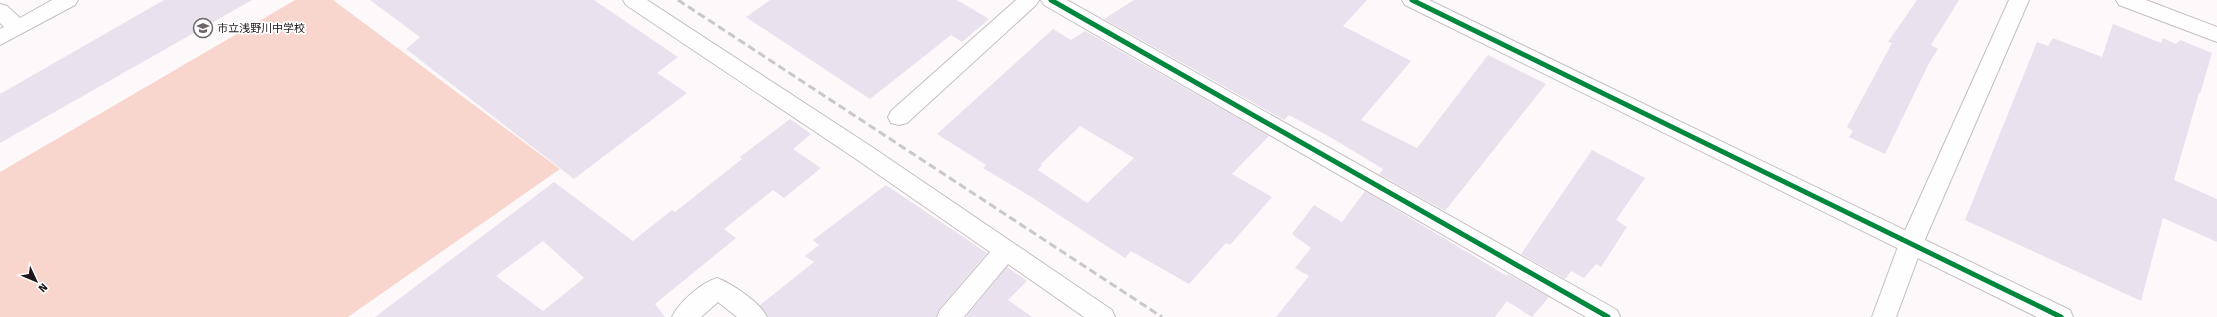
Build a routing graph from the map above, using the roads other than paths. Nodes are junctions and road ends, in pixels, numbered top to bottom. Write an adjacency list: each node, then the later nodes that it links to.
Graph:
1 (68, 0): 9 (street)
2 (633, 0): 14 (street)
3 (1030, 0): 12 (street)
4 (1051, 0): 19 (street)
5 (1412, 0): 13 (street)
6 (2019, 0): 13 (street)
7 (2126, 0): 10 (street)
8 (0, 11): 9 (street)
9 (18, 28): 11 (street)
10 (2217, 35)
11 (0, 38)
12 (899, 117)
13 (1911, 244): 20 (street); 21 (street)
14 (1006, 250): 17 (street); 18 (street)
15 (684, 317): 16 (street)
16 (755, 317)
17 (949, 317)
18 (1103, 317)
19 (1608, 317)
20 (1884, 317)
21 (2061, 317)

